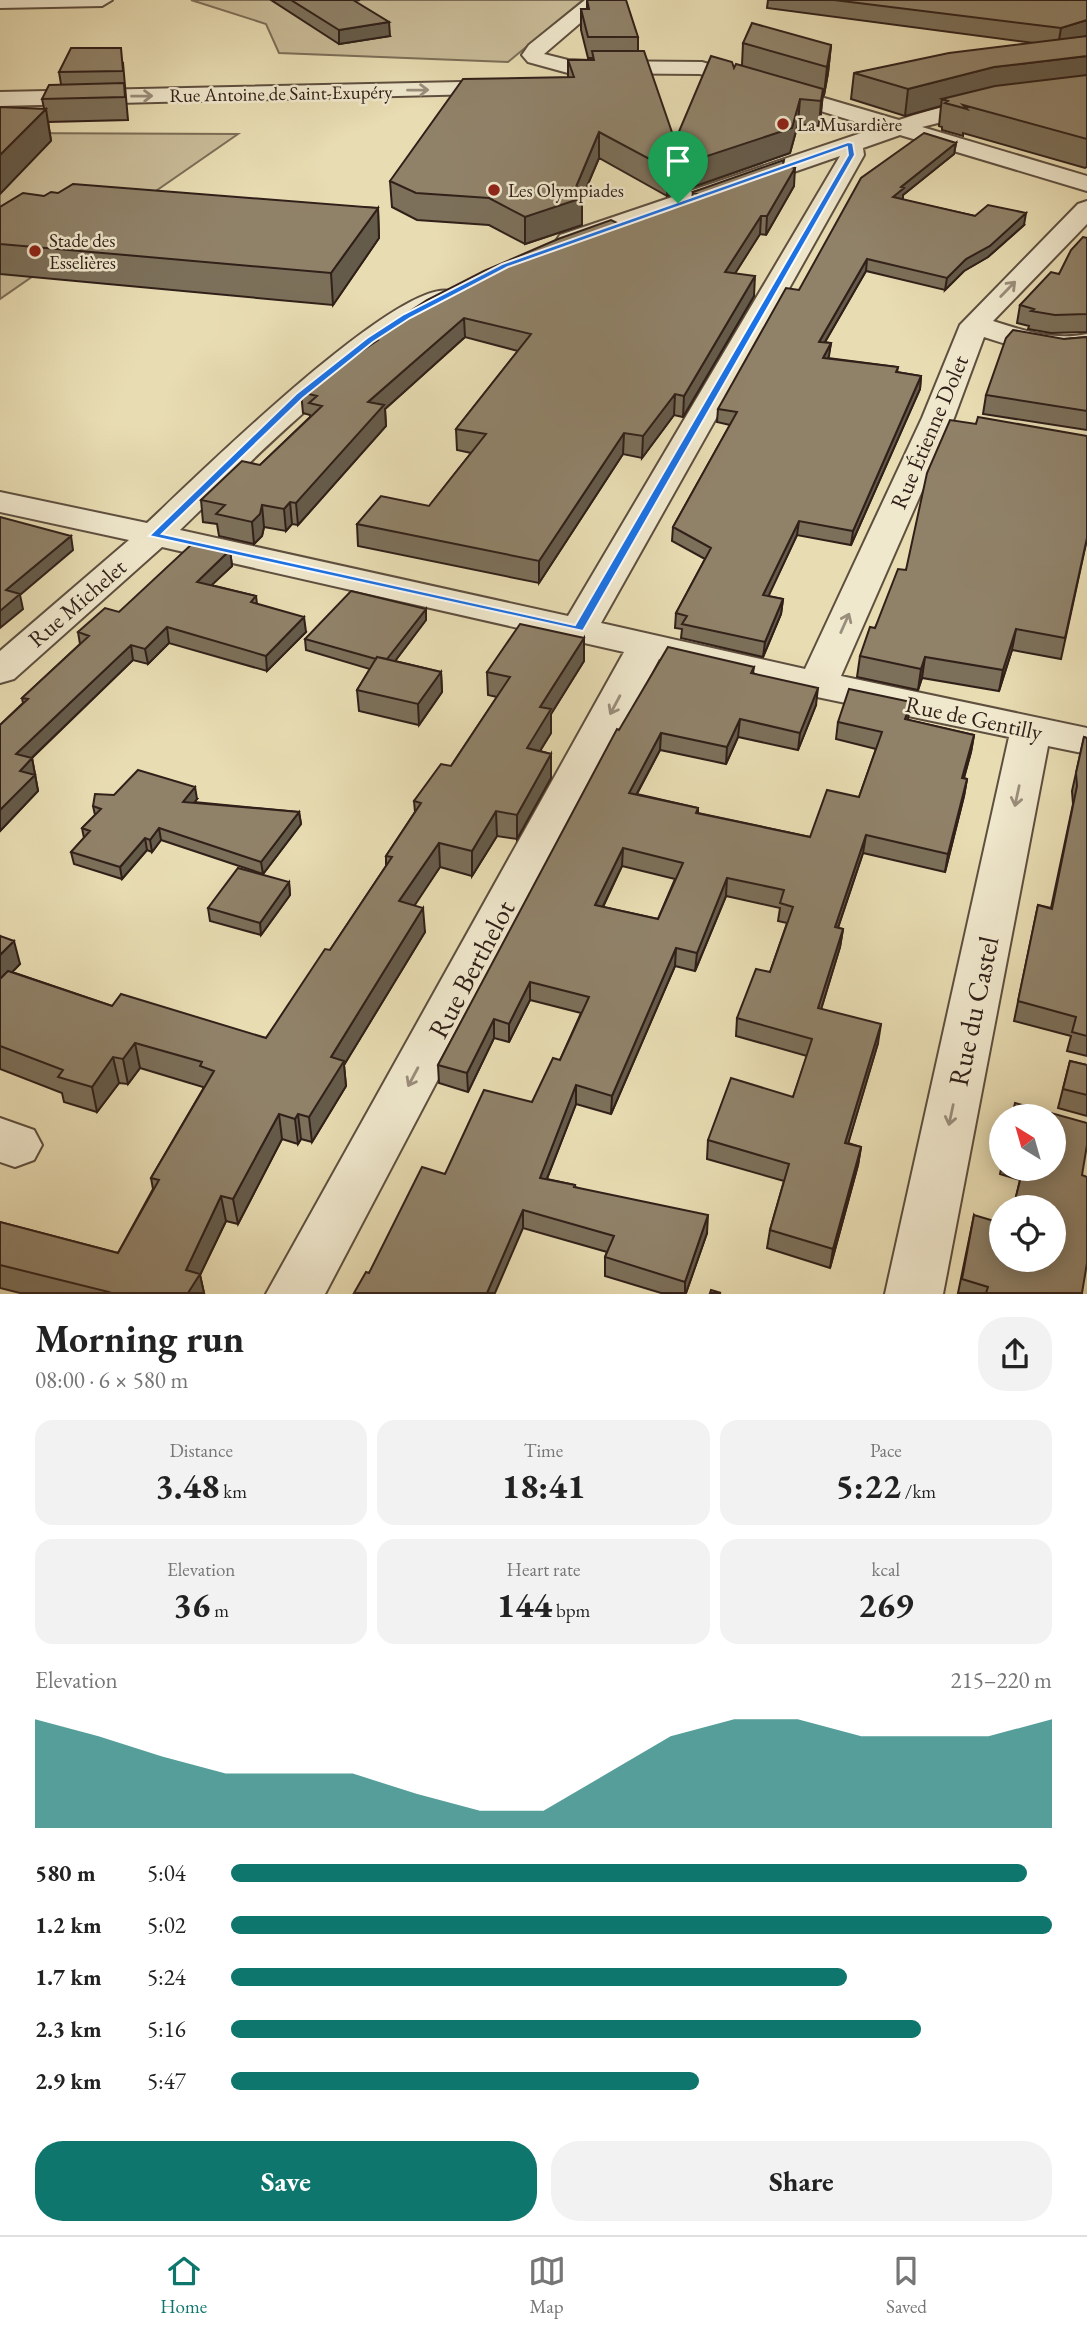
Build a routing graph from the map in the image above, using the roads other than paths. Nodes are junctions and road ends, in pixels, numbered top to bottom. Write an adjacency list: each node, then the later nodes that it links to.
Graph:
1 (102, 0): 3 (street)
2 (597, 0): 4 (street)
3 (0, 2)
4 (554, 65): 6 (street, Rue Antoine de Saint-Exupéry, one-way to 4); 7 (street)
5 (1087, 91): 7 (street)
6 (0, 99)
7 (897, 127): 8 (street); 9 (street)
8 (850, 143): 11 (street); 17 (street)
9 (1087, 184)
10 (1087, 209): 13 (street, Rue Étienne Dolet, one-way to 10)
11 (548, 249)
12 (465, 285): 16 (street, Rue Michelet)
13 (974, 325): 14 (street); 20 (street, Rue Étienne Dolet, one-way to 13)
14 (1087, 343)
15 (0, 502): 16 (street, Rue de Gentilly)
16 (155, 536): 17 (street, Rue de Gentilly); 19 (street, Rue Michelet)
17 (579, 629): 18 (street, Rue de Gentilly)
18 (647, 645): 20 (street, Rue de Gentilly); 23 (street, Rue Berthelot, one-way to 23)
19 (0, 671)
20 (817, 685): 21 (street, Rue de Gentilly)
21 (1031, 729): 22 (street, Rue de Gentilly); 24 (street, Rue du Castel, one-way to 24)
22 (1087, 741)
23 (295, 1293)
24 (914, 1293)

